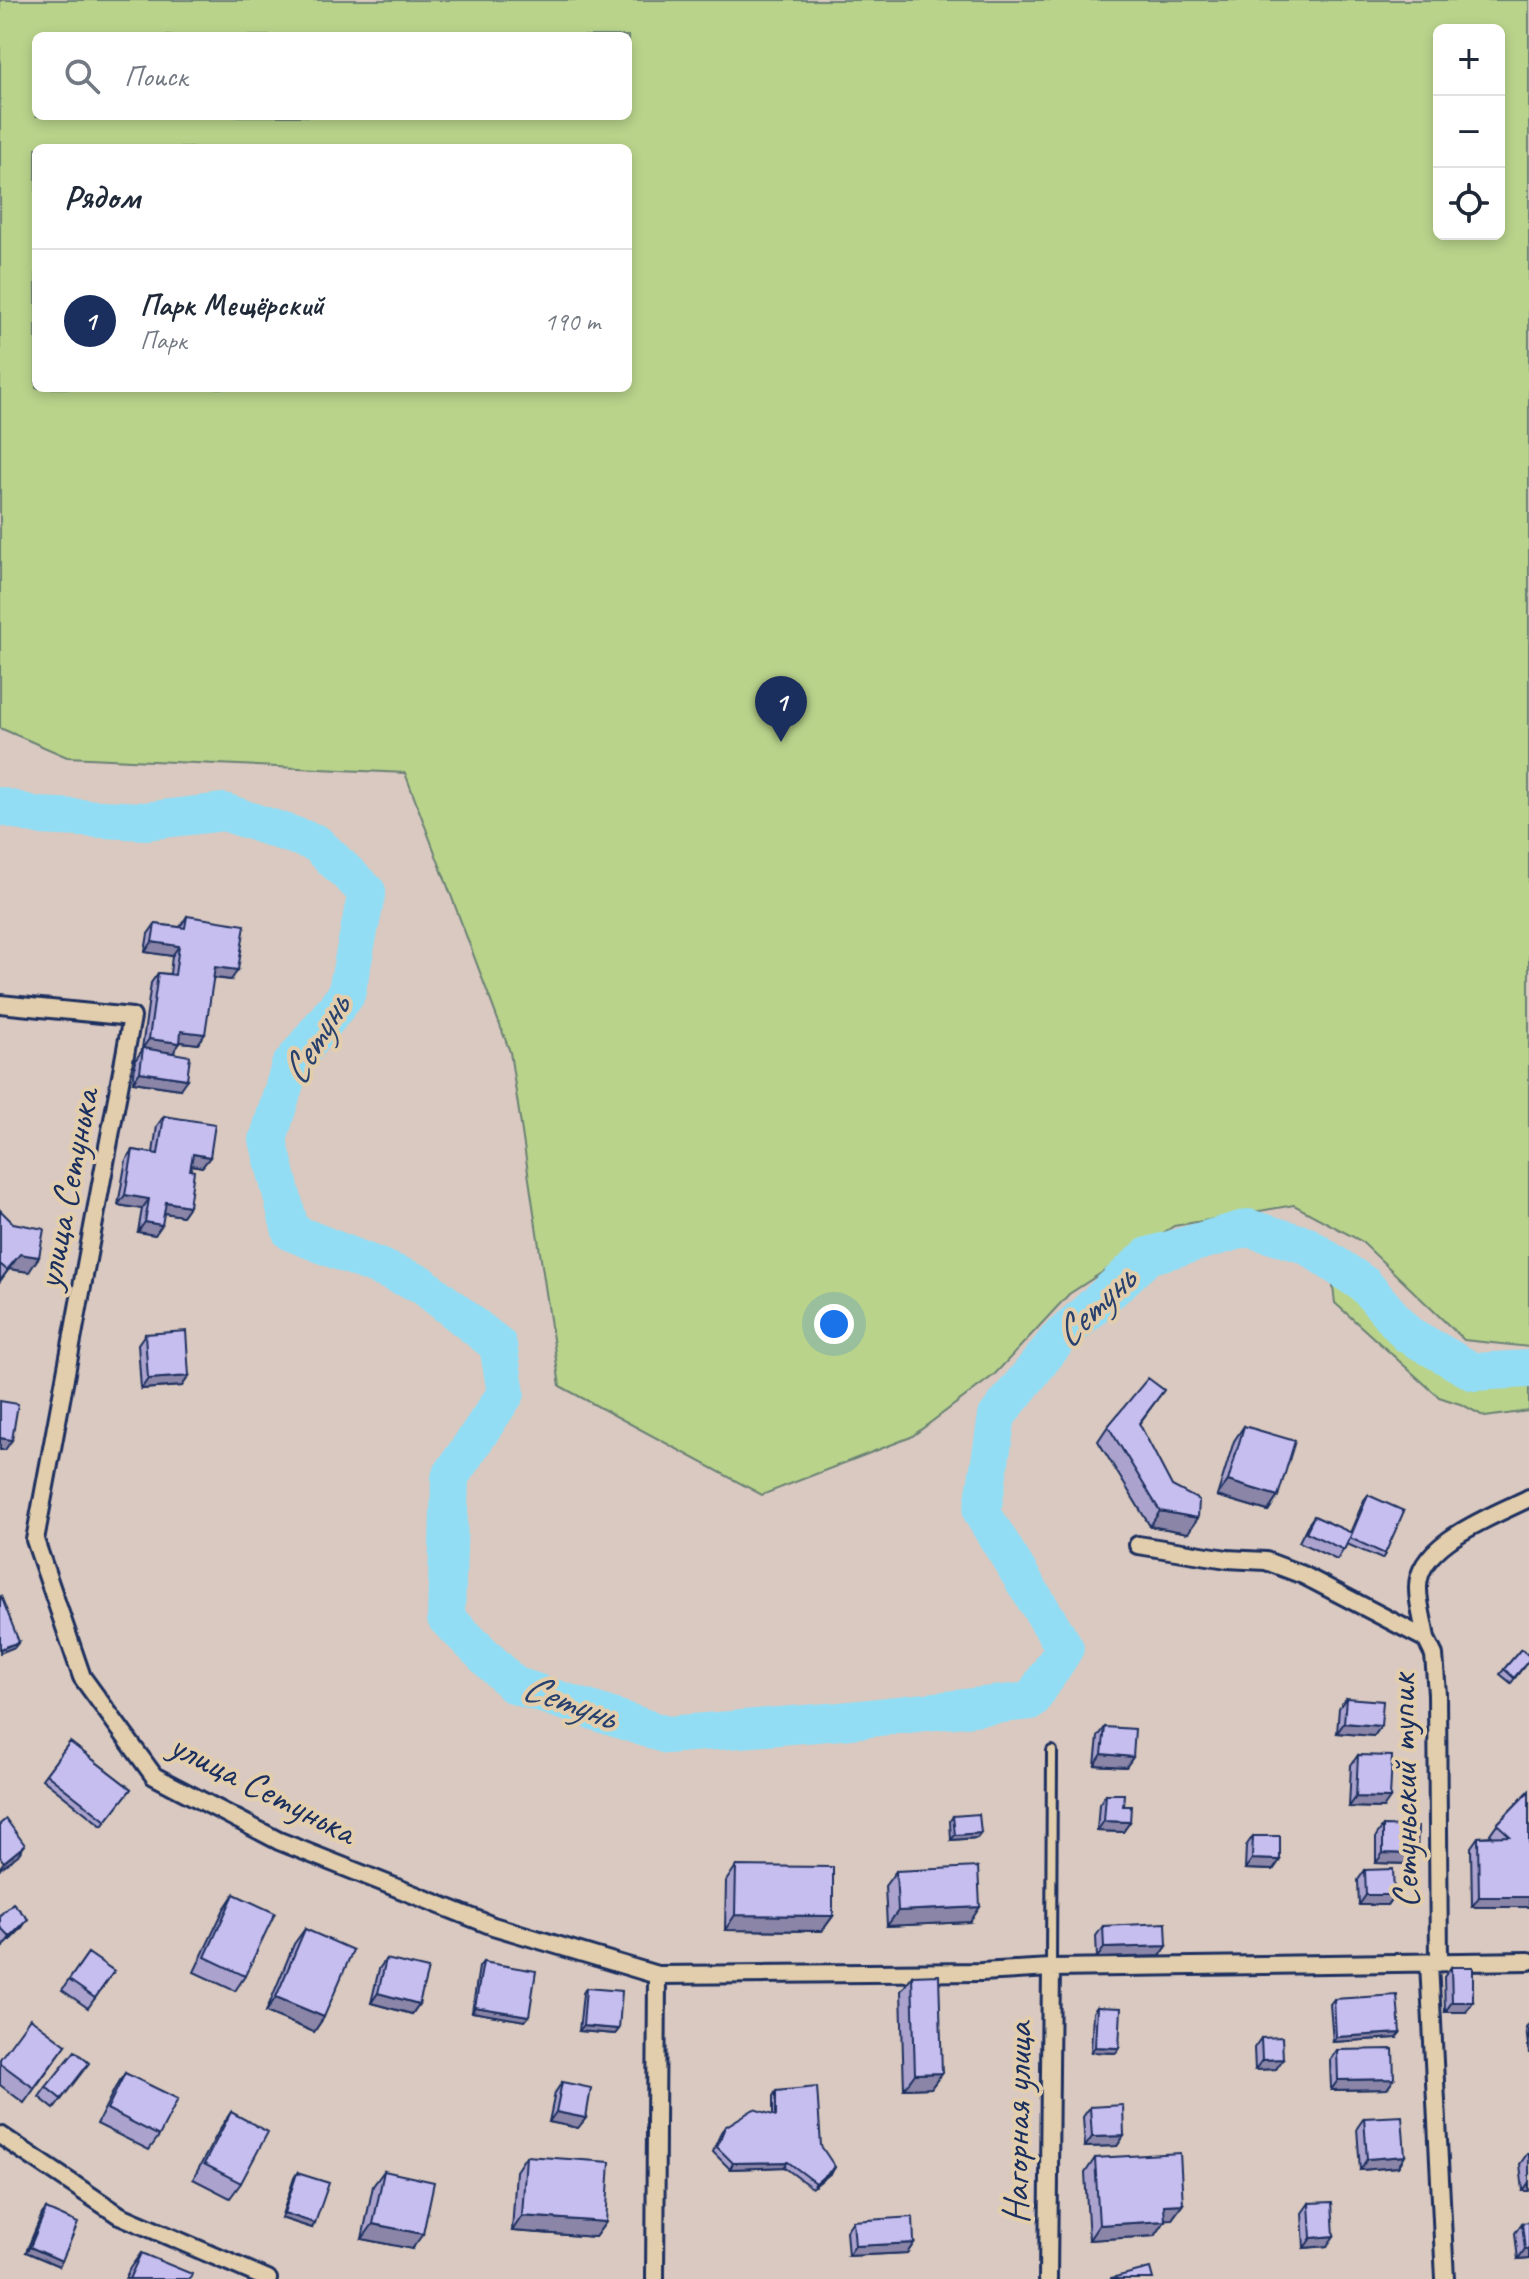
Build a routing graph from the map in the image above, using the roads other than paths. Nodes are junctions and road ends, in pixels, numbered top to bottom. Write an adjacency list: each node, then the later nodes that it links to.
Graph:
1 (0, 1004): 9 (street, улица Сетунька)
2 (1529, 1498): 4 (street)
3 (1138, 1545): 4 (street, Сетуньский тупик)
4 (1426, 1639): 7 (street, Сетуньский тупик)
5 (1052, 1751): 8 (lane)
6 (1529, 1961): 7 (street)
7 (1434, 1963): 8 (street); 14 (street, Сетуньский тупик)
8 (1051, 1968): 9 (street); 13 (street, Нагорная улица)
9 (657, 1975): 12 (street)
10 (0, 2135): 11 (street)
11 (268, 2279)
12 (655, 2279)
13 (1048, 2279)
14 (1445, 2279)

